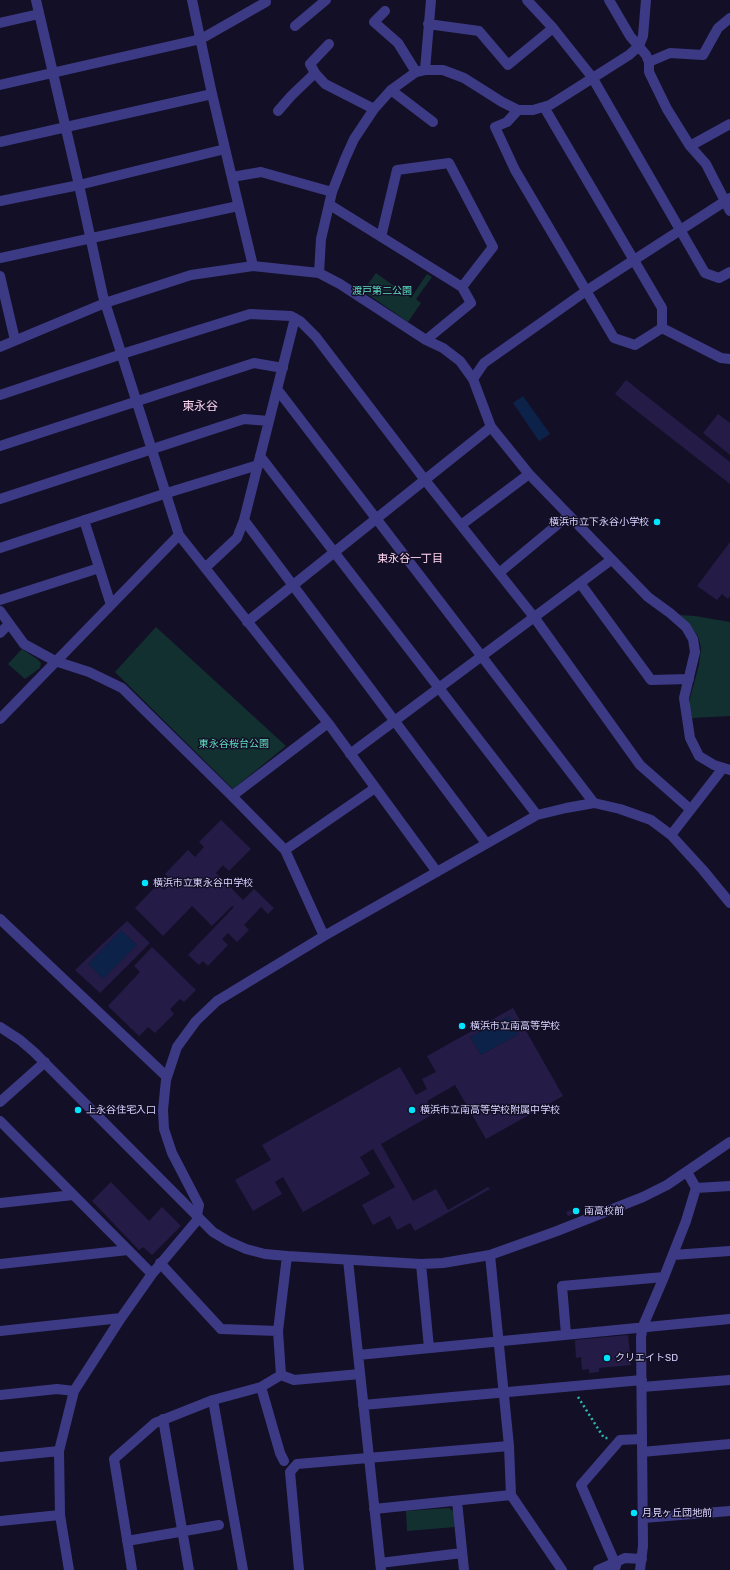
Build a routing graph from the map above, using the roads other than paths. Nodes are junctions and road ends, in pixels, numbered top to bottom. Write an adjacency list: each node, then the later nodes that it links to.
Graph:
1 (36, 0): 10 (street)
2 (192, 0): 16 (street)
3 (265, 0): 16 (street)
4 (326, 0): 14 (street)
5 (431, 0): 13 (street)
6 (527, 0): 15 (street)
7 (609, 0): 18 (street)
8 (646, 0): 18 (street)
9 (384, 12): 20 (street)
10 (39, 14): 12 (street); 21 (street)
11 (730, 18): 19 (street)
12 (0, 23)
13 (428, 24): 15 (street); 20 (street)
14 (295, 26)
15 (553, 28): 23 (street)
16 (201, 39): 21 (street); 26 (street)
17 (329, 44): 22 (street)
18 (639, 46): 19 (street); 23 (street)
19 (649, 62): 35 (street)
20 (420, 71): 25 (street); 29 (street)
21 (53, 73): 24 (street); 33 (street)
22 (315, 73): 28 (street); 30 (street)
23 (592, 77): 27 (street); 45 (street)
24 (0, 84)
25 (392, 90): 28 (street); 31 (street)
26 (212, 94): 33 (street); 36 (street)
27 (544, 107): 29 (street); 49 (street)
28 (374, 109): 39 (street)
29 (518, 110): 55 (street)
30 (278, 111)
31 (433, 122)
32 (730, 124): 35 (street)
33 (66, 127): 34 (street); 38 (street)
34 (0, 142)
35 (690, 146): 40 (street)
36 (225, 149): 37 (street); 38 (street)
37 (232, 177): 39 (street); 43 (street)
38 (79, 184): 41 (street); 47 (street)
39 (332, 192): 42 (street)
40 (728, 199): 44 (street); 45 (street)
41 (0, 201)
42 (330, 205): 46 (street); 52 (street)
43 (238, 206): 47 (street); 50 (street)
44 (730, 211)
45 (680, 230): 49 (street); 51 (street)
46 (381, 237): 54 (street); 54 (street)
47 (91, 238): 48 (street); 56 (street)
48 (0, 258)
49 (634, 260): 55 (street); 58 (street)
50 (253, 266): 52 (street); 56 (street)
51 (730, 272)
52 (319, 273): 60 (street)
53 (0, 276): 59 (street)
54 (462, 287): 60 (street)
55 (586, 291): 58 (street); 65 (street)
56 (105, 303): 59 (street); 62 (street)
57 (295, 318): 62 (street); 64 (street); 75 (street)
58 (662, 328): 63 (street)
59 (15, 340): 61 (street)
60 (426, 340): 65 (street)
61 (0, 347)
62 (122, 354): 67 (street); 68 (street)
63 (730, 359)
64 (283, 368): 66 (street); 68 (street)
65 (472, 379): 70 (street)
66 (277, 389): 69 (street); 79 (street)
67 (0, 396)
68 (137, 402): 71 (street); 72 (street)
69 (269, 421): 72 (street); 73 (street)
70 (491, 427): 74 (street); 75 (street)
71 (0, 446)
72 (152, 449): 76 (street); 77 (street)
73 (259, 460): 76 (street); 81 (street); 85 (street)
74 (529, 474): 78 (street); 82 (street)
75 (425, 480): 79 (street); 82 (street)
76 (167, 493): 80 (street); 83 (street)
77 (0, 500)
78 (569, 515): 86 (street); 89 (street)
79 (376, 519): 85 (street); 99 (street)
80 (84, 520): 84 (street); 87 (street)
81 (244, 520): 88 (street); 91 (street)
82 (461, 525): 89 (street)
83 (180, 535): 88 (street); 93 (street)
84 (0, 548)
85 (334, 552): 91 (street); 102 (street)
86 (611, 560): 90 (street); 101 (street)
87 (99, 568): 92 (street); 93 (street)
88 (205, 568): 96 (street)
89 (499, 573): 95 (street)
90 (580, 583): 95 (street); 101 (street)
91 (293, 586): 96 (street); 104 (street)
92 (0, 600)
93 (111, 605): 100 (street)
94 (0, 611): 97 (street)
95 (534, 617): 99 (street); 111 (street)
96 (247, 622): 105 (street)
97 (8, 624): 98 (street); 100 (street)
98 (0, 632)
99 (482, 656): 102 (street); 110 (street)
100 (56, 661): 103 (street); 109 (street)
101 (689, 679): 107 (street)
102 (439, 688): 104 (street); 112 (street)
103 (0, 719)
104 (395, 721): 106 (street); 114 (street)
105 (328, 723): 106 (street); 109 (street)
106 (350, 754): 108 (street)
107 (727, 769): 111 (street)
108 (375, 788): 115 (street); 116 (street)
109 (232, 796): 115 (street)
110 (594, 803): 112 (street); 113 (street)
111 (690, 810): 113 (street)
112 (537, 815): 114 (street)
113 (671, 835): 117 (street)
114 (486, 843): 116 (street)
115 (285, 850): 119 (street)
116 (437, 872): 119 (street)
117 (730, 903)
118 (0, 919): 122 (street)
119 (324, 936): 122 (street)
120 (0, 1027): 121 (street)
121 (45, 1062): 123 (street); 131 (street)
122 (167, 1077): 131 (street)
123 (0, 1102)
124 (0, 1121): 129 (street)
125 (730, 1142): 126 (street)
126 (687, 1172): 128 (street); 134 (street)
127 (730, 1186): 128 (street)
128 (696, 1188): 135 (street)
129 (73, 1195): 130 (street); 132 (street)
130 (0, 1203)
131 (198, 1216): 136 (street); 138 (street)
132 (128, 1250): 139 (street); 141 (street)
133 (730, 1251): 135 (street)
134 (490, 1255): 140 (street); 149 (street)
135 (673, 1255): 142 (street)
136 (287, 1256): 137 (street); 147 (street)
137 (348, 1260): 140 (street); 151 (street)
138 (160, 1263): 141 (street); 147 (street)
139 (0, 1264)
140 (421, 1264): 150 (street)
141 (152, 1274): 143 (street)
142 (664, 1277): 145 (street); 148 (street)
143 (121, 1318): 146 (street); 157 (street)
144 (730, 1319): 145 (street)
145 (643, 1326): 148 (street); 155 (street)
146 (0, 1331)
147 (278, 1331): 153 (street)
148 (566, 1334): 149 (street)
149 (499, 1341): 150 (street); 158 (street)
150 (429, 1348): 151 (street)
151 (358, 1355): 152 (street)
152 (360, 1374): 153 (street); 161 (street)
153 (281, 1375): 156 (street)
154 (730, 1380): 155 (street)
155 (642, 1384): 158 (street); 163 (street)
156 (261, 1387): 160 (street); 170 (street)
157 (74, 1391): 159 (street); 166 (street)
158 (504, 1393): 161 (street); 165 (street)
159 (0, 1395)
160 (213, 1400): 162 (street); 188 (street)
161 (363, 1405): 169 (street)
162 (163, 1419): 179 (street); 180 (street)
163 (642, 1439): 167 (street); 184 (street)
164 (730, 1444): 167 (street)
165 (509, 1446): 169 (street); 171 (street)
166 (59, 1451): 168 (street); 175 (street)
167 (642, 1452): 176 (street)
168 (0, 1457)
169 (369, 1458): 170 (street); 173 (street)
170 (289, 1465): 189 (street)
171 (511, 1495): 172 (street); 191 (street)
172 (458, 1501): 173 (street); 181 (street)
173 (374, 1510): 183 (street)
174 (730, 1511): 176 (street)
175 (60, 1515): 177 (street); 185 (street)
176 (643, 1518): 182 (street)
177 (0, 1521)
178 (219, 1525): 179 (street)
179 (183, 1531): 180 (street); 187 (street)
180 (127, 1541): 186 (street)
181 (462, 1553): 183 (street); 190 (street)
182 (642, 1559): 184 (street); 193 (street)
183 (380, 1566)
184 (614, 1566): 192 (street)
185 (69, 1570)
186 (132, 1570)
187 (189, 1570)
188 (243, 1570)
189 (299, 1570)
190 (464, 1570)
191 (562, 1570)
192 (598, 1570)
193 (640, 1570)

